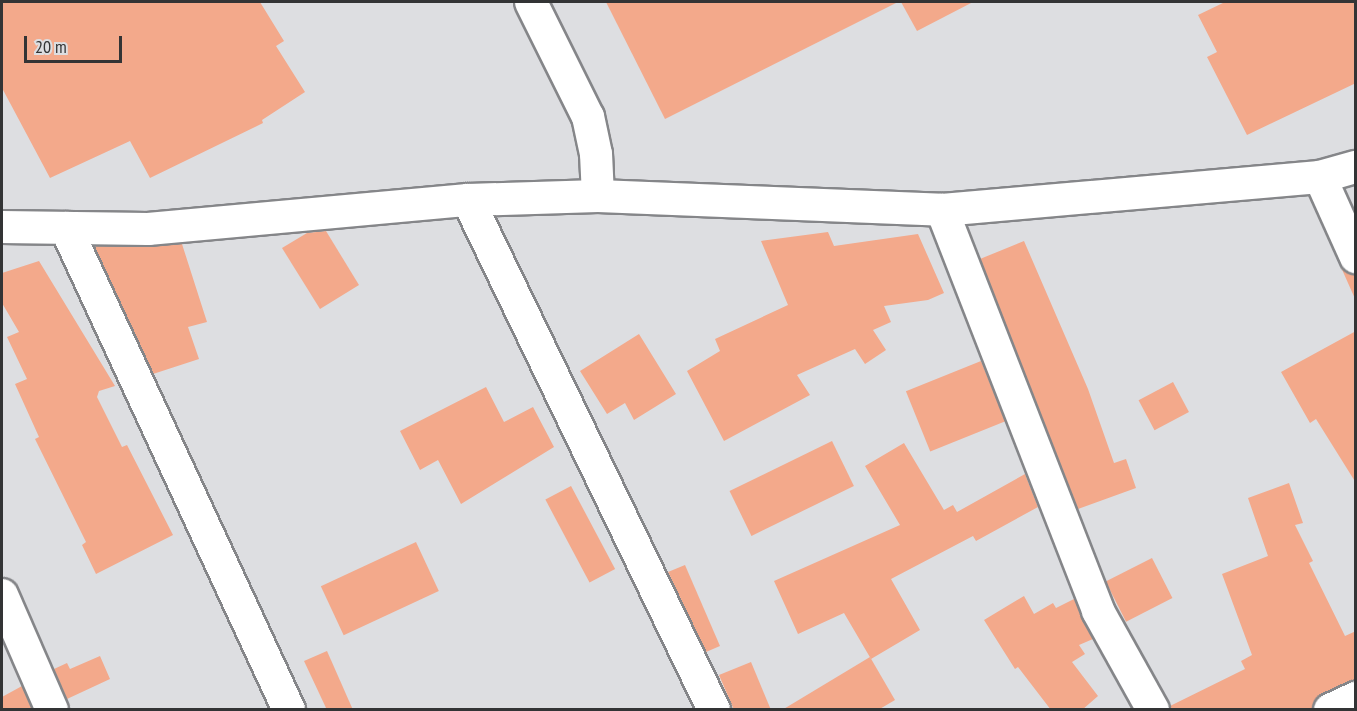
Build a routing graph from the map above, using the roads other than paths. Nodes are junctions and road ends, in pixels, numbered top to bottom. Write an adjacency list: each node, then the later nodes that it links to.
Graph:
1 (531, 2): 4 (street)
2 (1356, 167): 3 (street)
3 (1320, 177): 6 (street); 9 (street)
4 (598, 196): 5 (street); 6 (street)
5 (468, 200): 8 (street); 14 (street)
6 (942, 210): 15 (street)
7 (2, 226): 8 (street)
8 (66, 228): 13 (street)
9 (1356, 257)
10 (2, 595): 12 (street)
11 (1356, 698): 16 (street)
12 (52, 710)
13 (289, 710)
14 (714, 710)
15 (1153, 710)
16 (1330, 710)

